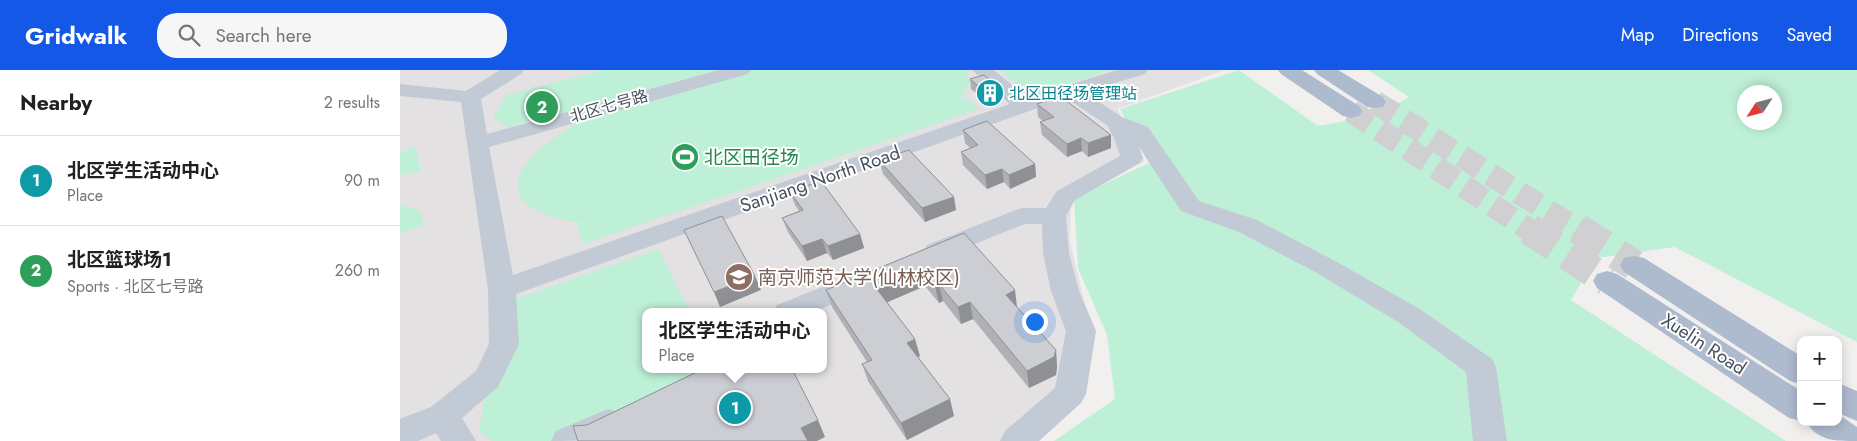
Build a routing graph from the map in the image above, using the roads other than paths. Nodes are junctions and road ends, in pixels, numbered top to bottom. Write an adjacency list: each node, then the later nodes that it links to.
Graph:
1 (514, 70): 9 (street)
2 (741, 70): 14 (street, 北区七号路)
3 (982, 70): 11 (street)
4 (1138, 70): 8 (street, Sanjiang North Road)
5 (1288, 70): 12 (main road)
6 (1324, 70): 10 (main road)
7 (400, 90): 9 (street)
8 (1068, 91): 11 (street, Sanjiang North Road); 13 (street)
9 (470, 97): 14 (street)
10 (1376, 102)
11 (1025, 106): 20 (street, Sanjiang North Road)
12 (1351, 111)
13 (1115, 121): 15 (street); 32 (street)
14 (478, 143): 20 (street)
15 (1054, 216): 16 (street); 31 (street)
16 (916, 259)
17 (1634, 265): 22 (main road, Xuelin Road)
18 (882, 272): 21 (street)
19 (1606, 280): 24 (main road, Xuelin Road)
20 (502, 289): 28 (street)
21 (796, 308)
22 (1797, 369)
23 (1842, 399): 25 (main road)
24 (1797, 405)
25 (1857, 408)
26 (631, 411): 30 (street)
27 (1829, 426): 33 (main road)
28 (450, 428): 29 (street)
29 (400, 434)
30 (568, 441)
31 (1017, 441)
32 (1490, 441)
33 (1851, 441)

